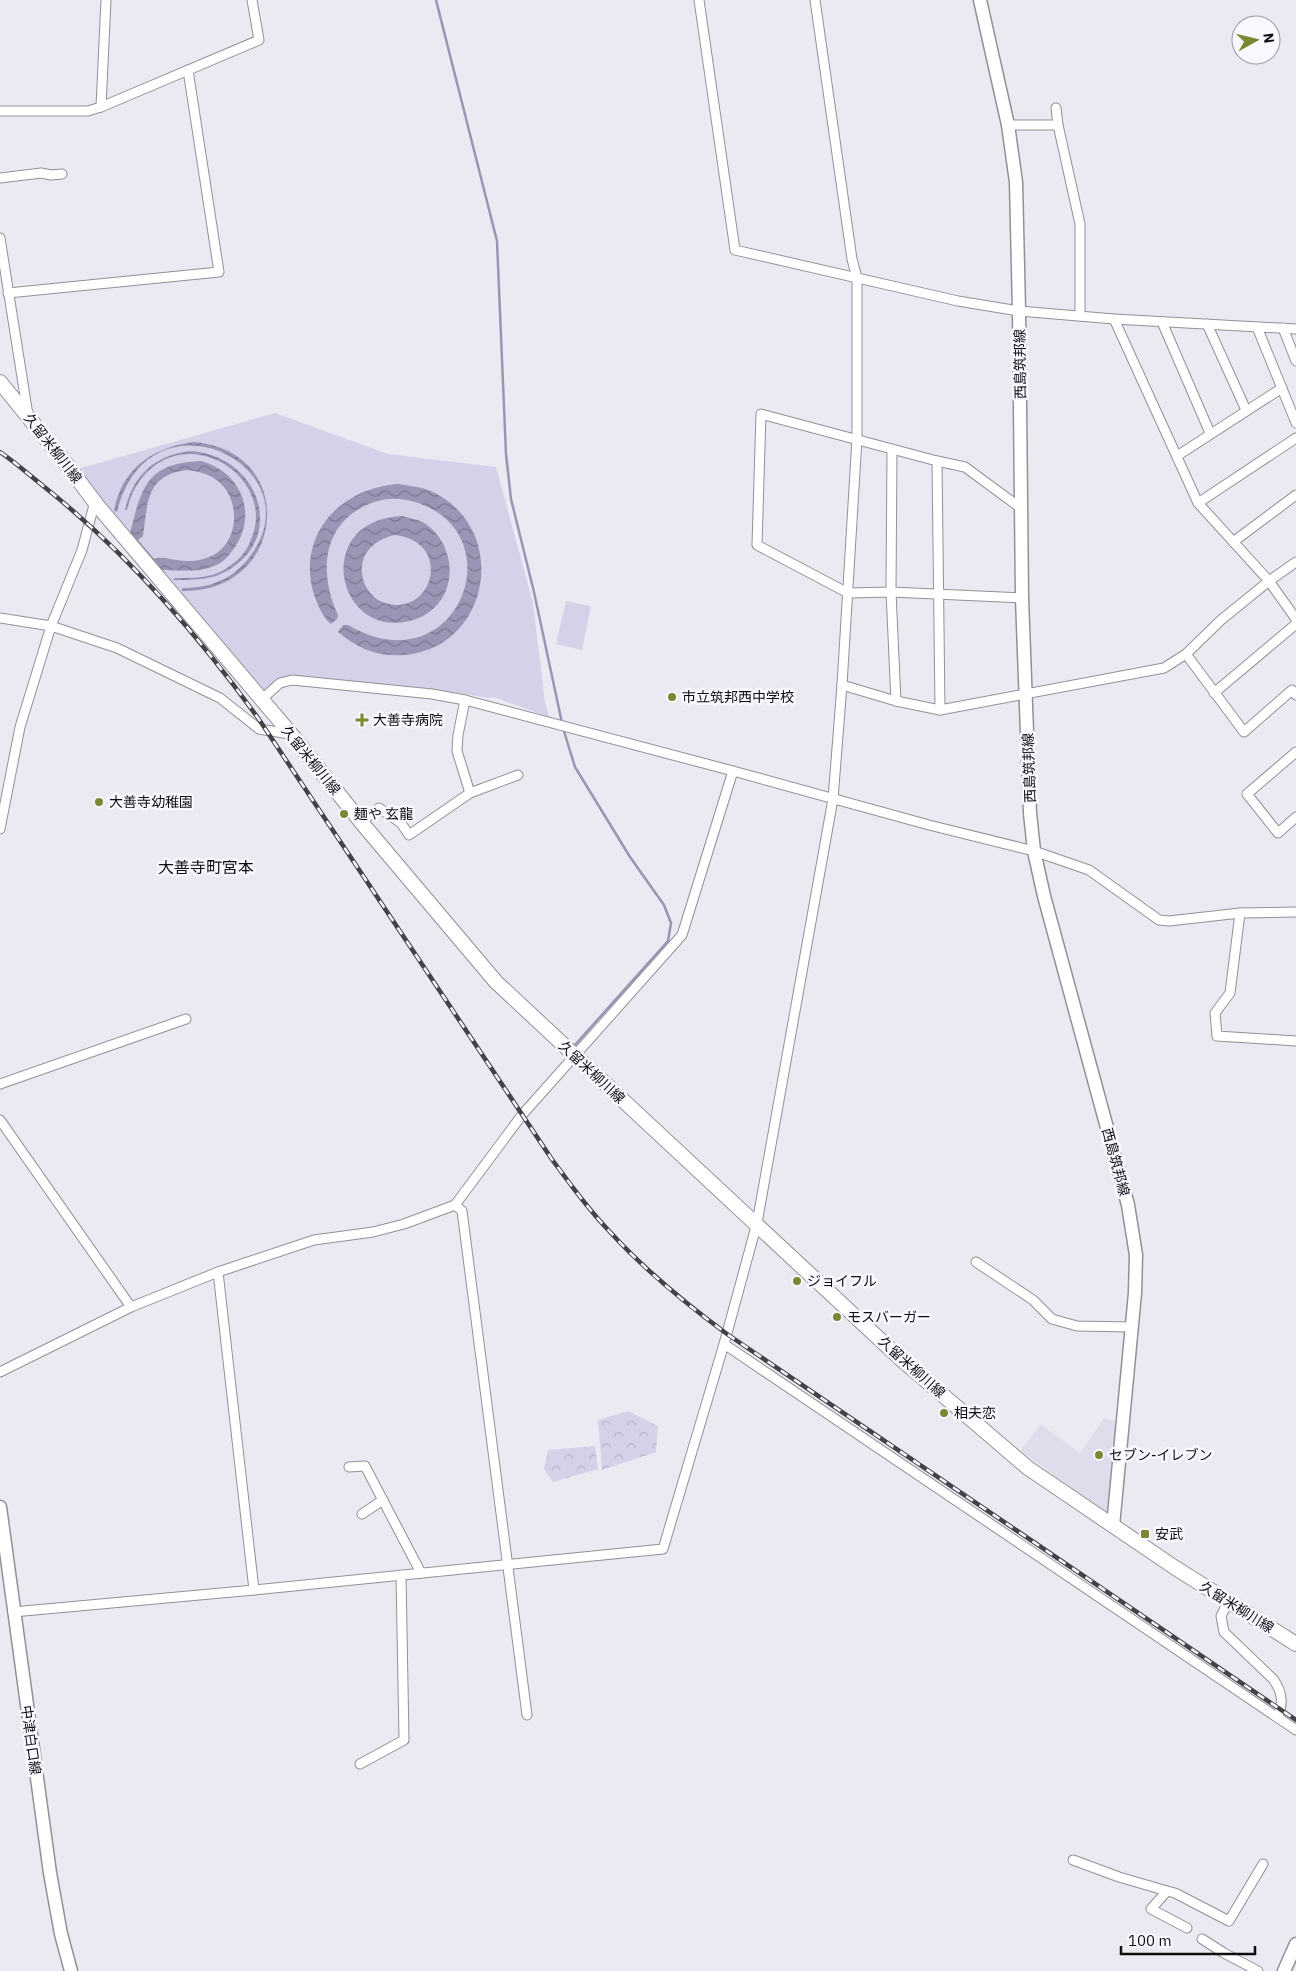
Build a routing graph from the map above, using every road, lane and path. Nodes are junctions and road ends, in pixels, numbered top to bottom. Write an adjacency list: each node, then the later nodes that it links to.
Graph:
1 (106, 0): 7 (street)
2 (252, 0): 6 (street)
3 (699, 0): 15 (street)
4 (815, 0): 15 (street)
5 (980, 0): 10 (main road, 西島筑邦線)
6 (188, 70): 7 (street); 16 (street)
7 (101, 108): 9 (street)
8 (1056, 108): 11 (street)
9 (0, 111)
10 (1008, 125): 11 (street); 17 (main road, 西島筑邦線)
11 (1058, 125): 18 (street)
12 (62, 174): 13 (street)
13 (0, 178)
14 (0, 238): 16 (street)
15 (857, 278): 17 (street); 33 (street)
16 (8, 293): 29 (street)
17 (1019, 312): 18 (street); 40 (main road, 西島筑邦線)
18 (1080, 316): 19 (street)
19 (1114, 319): 20 (street); 35 (street)
20 (1162, 322): 21 (street); 31 (street)
21 (1207, 324): 22 (street); 28 (street)
22 (1257, 327): 23 (street); 27 (street)
23 (1283, 328): 24 (street); 25 (street)
24 (1296, 329)
25 (1296, 361)
26 (0, 382): 29 (main road, 久留米柳川線)
27 (1282, 388): 28 (street); 30 (street)
28 (1246, 410): 31 (street)
29 (28, 416): 39 (main road, 久留米柳川線)
30 (1296, 422)
31 (1210, 433): 35 (street)
32 (1296, 438): 38 (street)
33 (857, 439): 34 (street); 45 (street); 45 (street)
34 (892, 449): 36 (street); 44 (street)
35 (1177, 456): 38 (street)
36 (936, 461): 40 (street); 46 (street)
37 (1296, 496): 41 (street)
38 (1198, 503): 41 (street)
39 (96, 505): 51 (street); 57 (main road, 久留米柳川線)
40 (1022, 509): 47 (main road, 西島筑邦線)
41 (1233, 542): 43 (street)
42 (1296, 562): 43 (street)
43 (1268, 581): 49 (street); 52 (street)
44 (891, 592): 45 (street); 46 (street); 59 (street)
45 (848, 593): 53 (street)
46 (938, 594): 47 (street); 60 (street)
47 (1022, 598): 56 (main road, 西島筑邦線)
48 (0, 618): 51 (street)
49 (1296, 620)
50 (1296, 624): 55 (street)
51 (51, 626): 61 (street); 69 (street)
52 (1186, 654): 55 (street); 56 (street)
53 (842, 685): 59 (street); 66 (street)
54 (1295, 690): 55 (street)
55 (1214, 693)
56 (1026, 694): 60 (street); 70 (main road, 西島筑邦線)
57 (261, 700): 58 (street); 61 (main road, 久留米柳川線)
58 (465, 700): 63 (street); 65 (street)
59 (896, 701): 60 (street)
60 (940, 710)
61 (291, 734): 68 (main road, 久留米柳川線)
62 (1296, 752): 67 (street)
63 (733, 771): 66 (street); 75 (street)
64 (518, 775): 65 (street)
65 (470, 793): 68 (street)
66 (833, 799): 70 (street); 79 (street)
67 (1296, 817)
68 (360, 822): 75 (main road, 久留米柳川線)
69 (0, 829)
70 (1034, 851): 72 (street); 83 (main road, 西島筑邦線)
71 (1296, 912): 72 (street)
72 (1240, 913): 74 (street)
73 (186, 1019): 76 (street)
74 (1296, 1041)
75 (573, 1055): 78 (street); 79 (main road, 久留米柳川線)
76 (0, 1084)
77 (0, 1120): 82 (street)
78 (455, 1205): 81 (street); 91 (street)
79 (757, 1223): 84 (street); 90 (main road, 久留米柳川線)
80 (976, 1262): 83 (street)
81 (218, 1272): 82 (street); 94 (street)
82 (131, 1307): 85 (street)
83 (1132, 1327): 90 (main road, 西島筑邦線)
84 (724, 1344): 91 (street); 99 (street)
85 (0, 1372)
86 (349, 1467): 87 (street)
87 (383, 1500): 89 (street); 92 (street)
88 (0, 1507): 96 (main road, 中津白口線)
89 (362, 1514)
90 (1113, 1526): 95 (main road, 久留米柳川線)
91 (508, 1564): 92 (street); 98 (street)
92 (421, 1573): 93 (street)
93 (401, 1575): 94 (street); 101 (street)
94 (254, 1590): 96 (street)
95 (1228, 1602): 97 (main road, 久留米柳川線); 99 (street)
96 (13, 1612): 108 (main road, 中津白口線)
97 (1296, 1644)
98 (527, 1715)
99 (1278, 1716): 100 (street)
100 (1296, 1730)
101 (360, 1764)
102 (1074, 1860): 104 (street)
103 (1263, 1864): 104 (street)
104 (1167, 1890): 105 (street)
105 (1187, 1928)
106 (1202, 1939): 109 (street)
107 (1296, 1944): 110 (main road)
108 (71, 1971)
109 (1258, 1971)
110 (1284, 1971)

